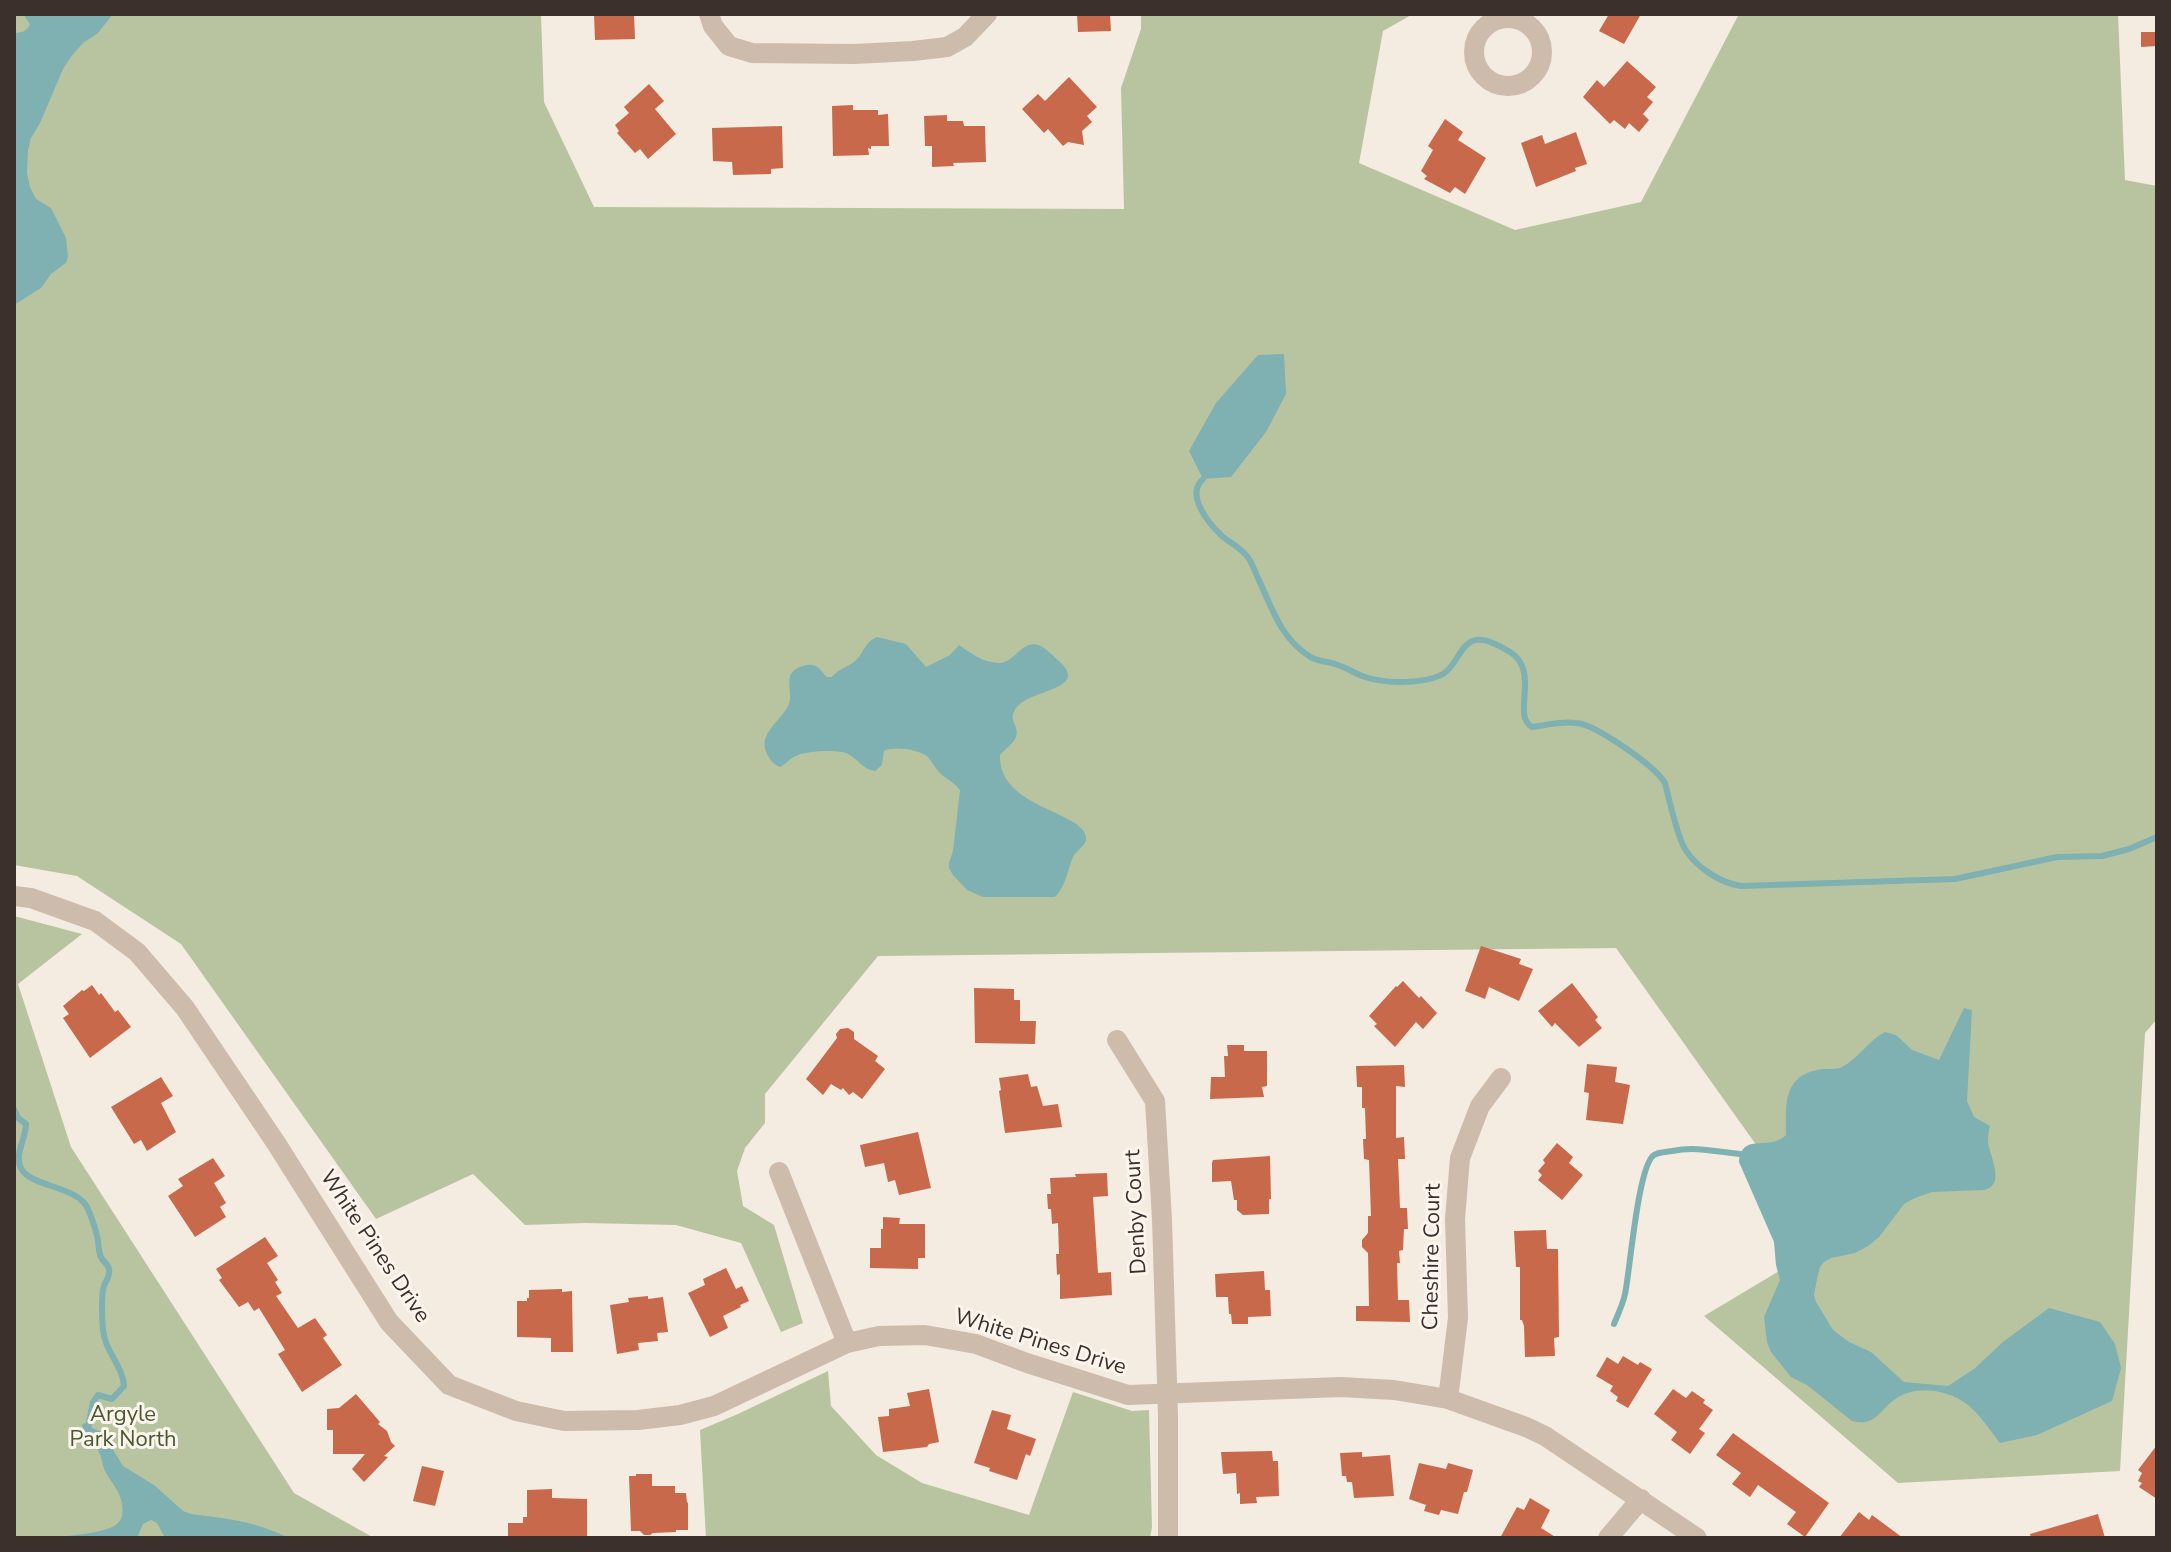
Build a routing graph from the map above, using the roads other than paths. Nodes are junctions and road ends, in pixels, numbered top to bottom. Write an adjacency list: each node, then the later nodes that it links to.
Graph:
1 (709, 14): 2 (street)
2 (987, 14)
3 (14, 896): 7 (street, White Pines Drive)
4 (1117, 1040): 8 (street, Denby Court)
5 (1501, 1078): 9 (street, Cheshire Court)
6 (779, 1172): 7 (street)
7 (847, 1343): 8 (street, White Pines Drive)
8 (1168, 1393): 9 (street, White Pines Drive); 11 (street, Denby Court)
9 (1448, 1399): 10 (street, White Pines Drive)
10 (1641, 1499): 12 (street); 13 (street, White Pines Drive)
11 (1168, 1538)
12 (1608, 1538)
13 (1697, 1538)

